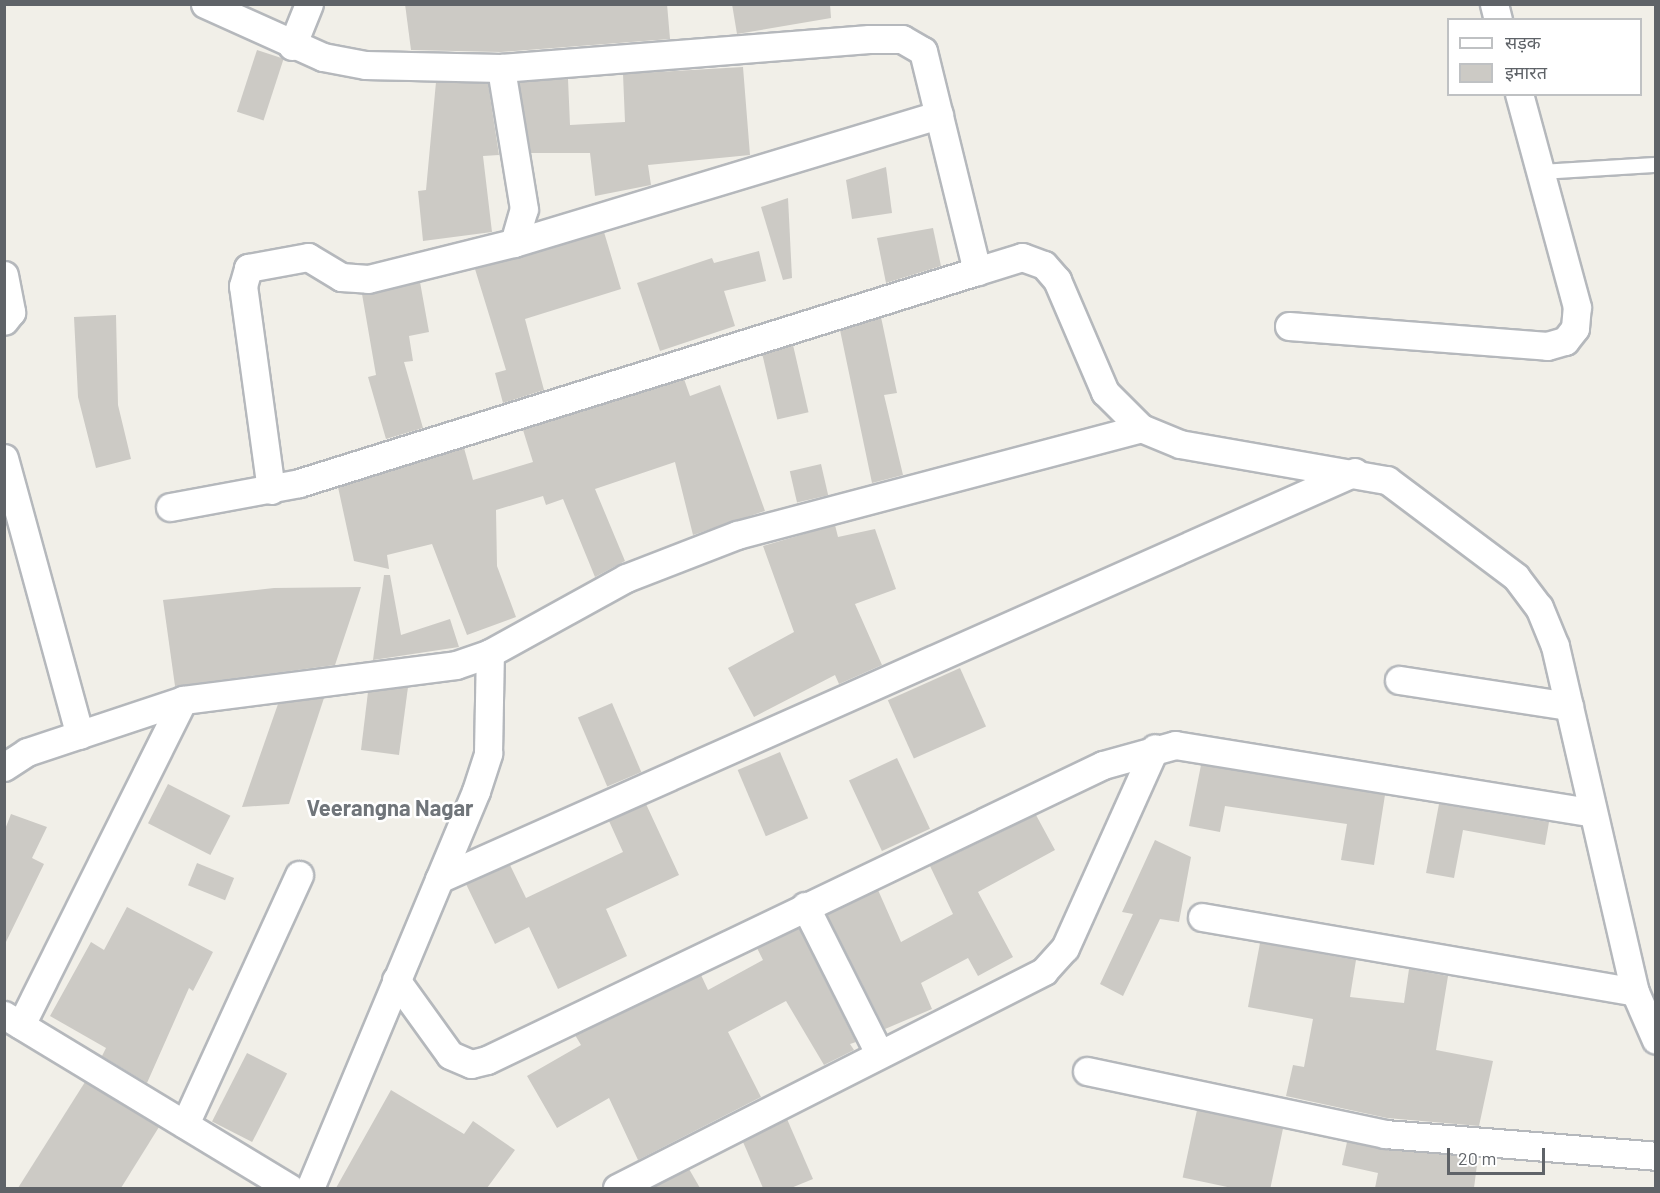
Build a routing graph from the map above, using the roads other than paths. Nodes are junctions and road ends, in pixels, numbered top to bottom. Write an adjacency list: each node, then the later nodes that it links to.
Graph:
1 (205, 4): 3 (street)
2 (309, 4): 3 (street)
3 (292, 46): 4 (street)
4 (501, 68): 6 (street); 9 (street)
5 (1520, 96): 8 (street)
6 (939, 114): 9 (street); 10 (street)
7 (1656, 165): 8 (lane)
8 (1540, 172): 13 (street)
9 (514, 243): 17 (street)
10 (977, 271): 14 (street); 17 (street)
11 (4, 275): 12 (street)
12 (4, 321)
13 (1289, 326)
14 (1141, 428): 16 (street); 19 (street)
15 (4, 458): 23 (street)
16 (1355, 472): 22 (street); 28 (street)
17 (271, 490): 18 (street)
18 (170, 507)
19 (490, 653): 21 (street); 28 (street)
20 (1399, 680): 22 (street)
21 (183, 700): 23 (street); 33 (street)
22 (1569, 706): 26 (street)
23 (80, 735): 25 (street)
24 (1155, 748): 26 (street); 29 (street); 35 (street)
25 (4, 767)
26 (1593, 813): 32 (street)
27 (299, 874): 37 (street)
28 (439, 879): 31 (street)
29 (805, 906): 31 (street); 35 (street)
30 (1202, 917): 32 (street)
31 (396, 980): 40 (street)
32 (1635, 992): 34 (street)
33 (13, 1020): 37 (street)
34 (1656, 1040)
35 (879, 1053): 41 (street)
36 (1087, 1071): 38 (street)
37 (185, 1124): 39 (street)
38 (1656, 1156)
39 (290, 1188)
40 (310, 1188)
41 (617, 1188)

